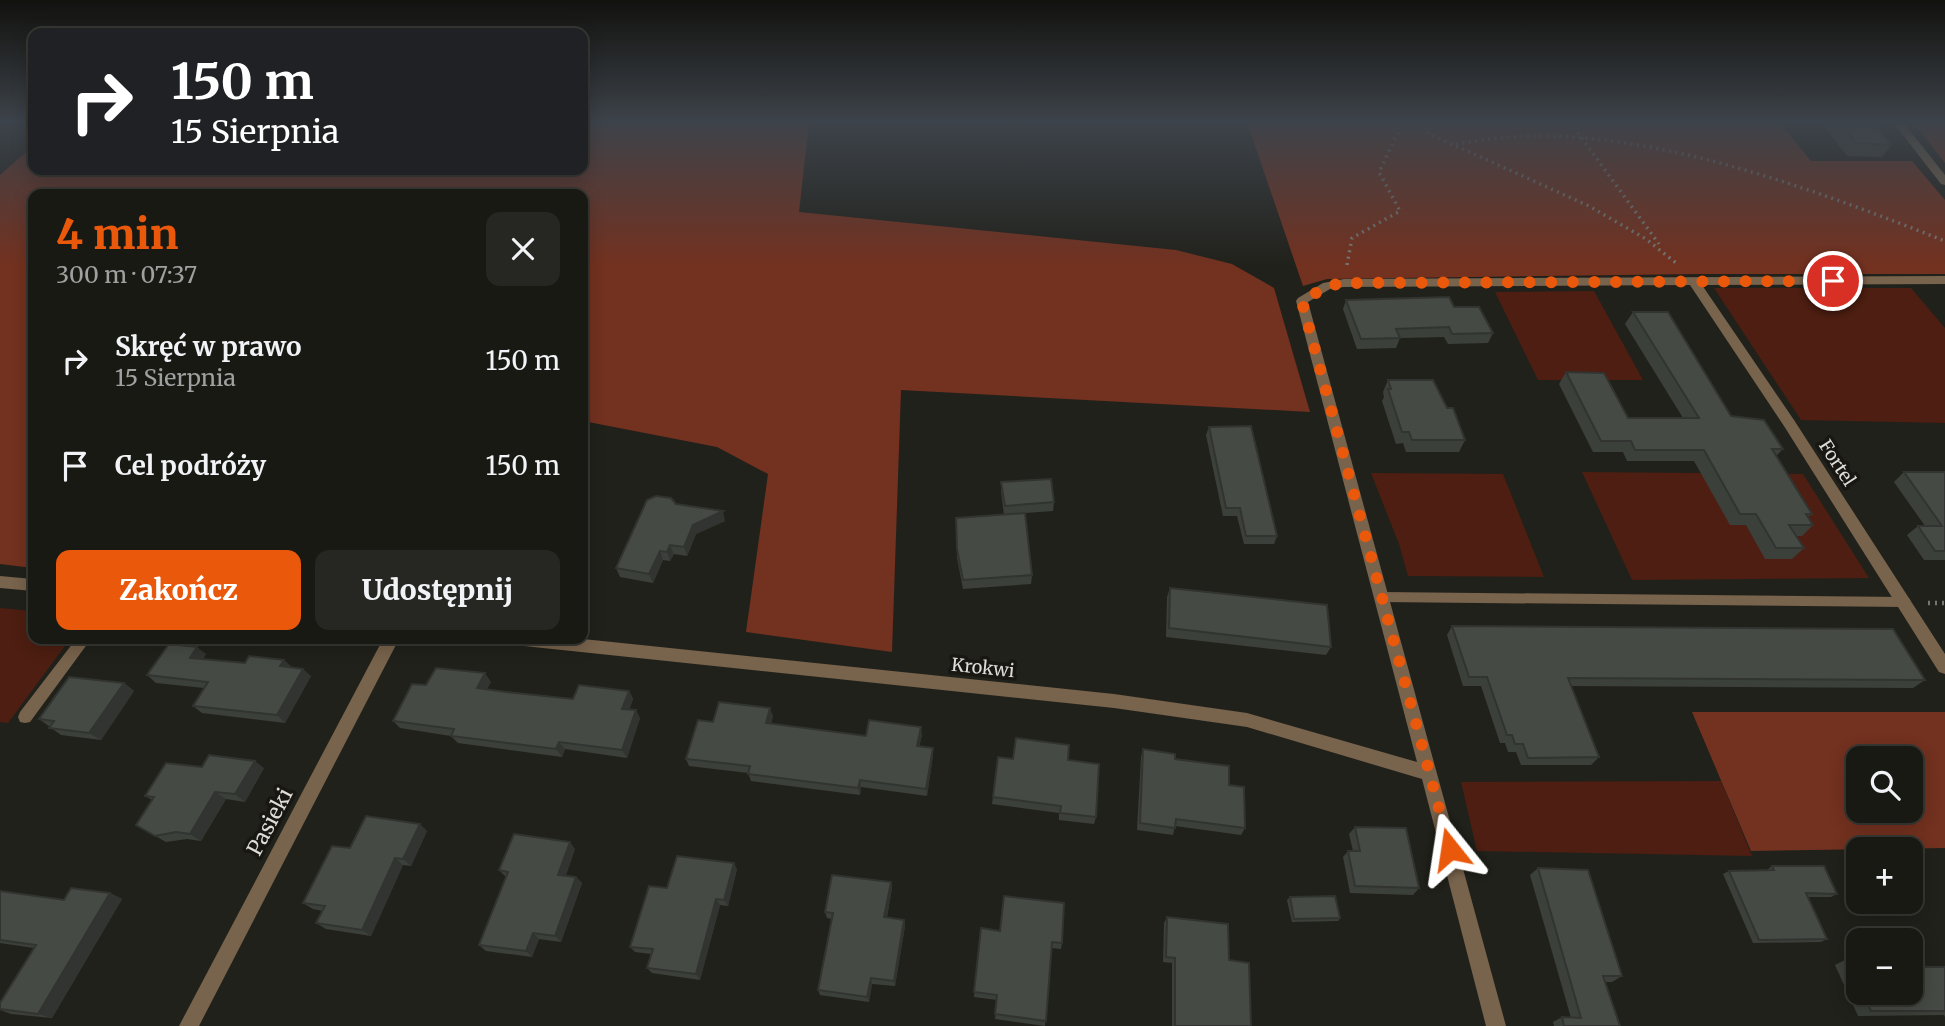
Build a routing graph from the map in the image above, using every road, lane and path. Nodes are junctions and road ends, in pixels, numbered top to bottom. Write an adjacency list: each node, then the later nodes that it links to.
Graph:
1 (1380, 170): 9 (path)
2 (1513, 170): 6 (path)
3 (1606, 170): 6 (path)
4 (1739, 170): 5 (path)
5 (1945, 241)
6 (1662, 248): 8 (path)
7 (1945, 280): 8 (street)
8 (1693, 281): 9 (street); 13 (street, Fortel)
9 (1344, 283): 12 (street)
10 (0, 582): 11 (street)
11 (28, 585)
12 (1382, 597): 13 (lane); 19 (street)
13 (1904, 603): 17 (street, Fortel)
14 (80, 644): 18 (lane)
15 (388, 644): 20 (street, Pasieki)
16 (572, 644): 19 (street, Krokwi)
17 (1945, 667)
18 (25, 717)
19 (1430, 774): 21 (street)
20 (189, 1026)
21 (1496, 1026)

